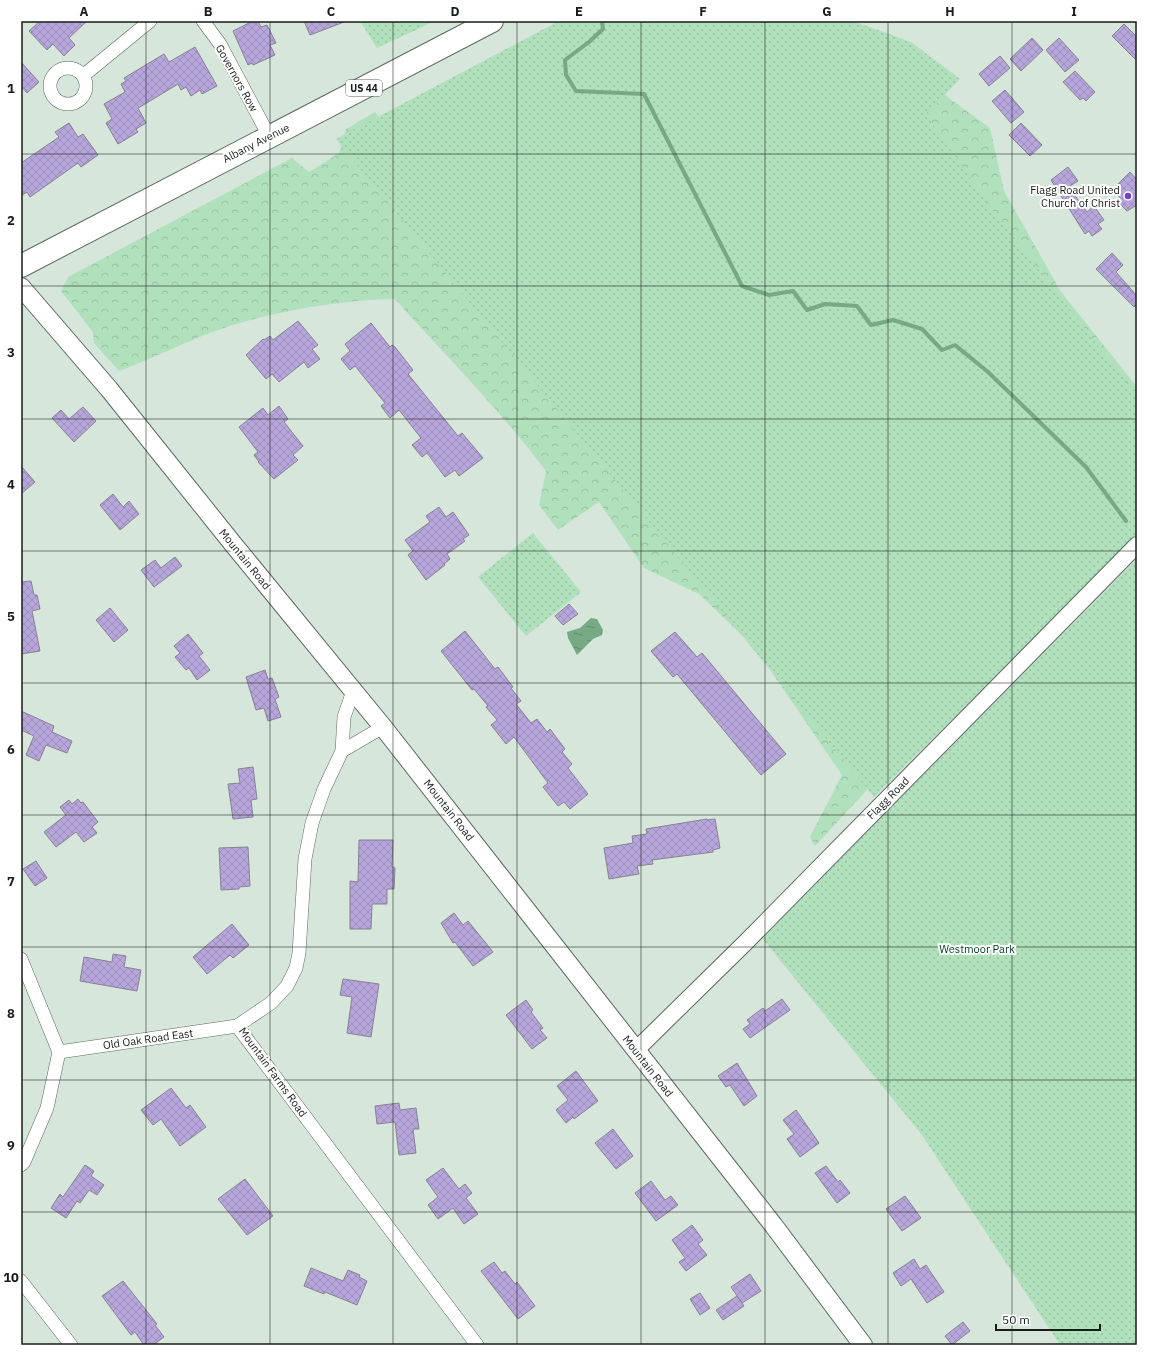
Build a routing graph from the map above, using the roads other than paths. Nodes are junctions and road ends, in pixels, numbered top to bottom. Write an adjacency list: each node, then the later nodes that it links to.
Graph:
1 (150, 21): 4 (street)
2 (203, 21): 5 (street, Governors Row)
3 (492, 21): 5 (highway, Albany Avenue / US 44)
4 (84, 75)
5 (269, 136): 6 (highway, Albany Avenue / US 44)
6 (21, 266)
7 (21, 287): 9 (main road, Mountain Road)
8 (1137, 545): 14 (street, Flagg Road)
9 (353, 690): 10 (main road, Mountain Road); 11 (street, Mountain Farms Road)
10 (383, 727): 11 (street); 14 (main road, Mountain Road)
11 (342, 751): 13 (street, Mountain Farms Road)
12 (21, 959): 15 (street)
13 (237, 1026): 15 (street, Old Oak Road East); 19 (street, Mountain Farms Road)
14 (636, 1050): 20 (main road, Mountain Road)
15 (58, 1052): 16 (street)
16 (21, 1165)
17 (21, 1281): 18 (street)
18 (71, 1345)
19 (477, 1345)
20 (863, 1345)

